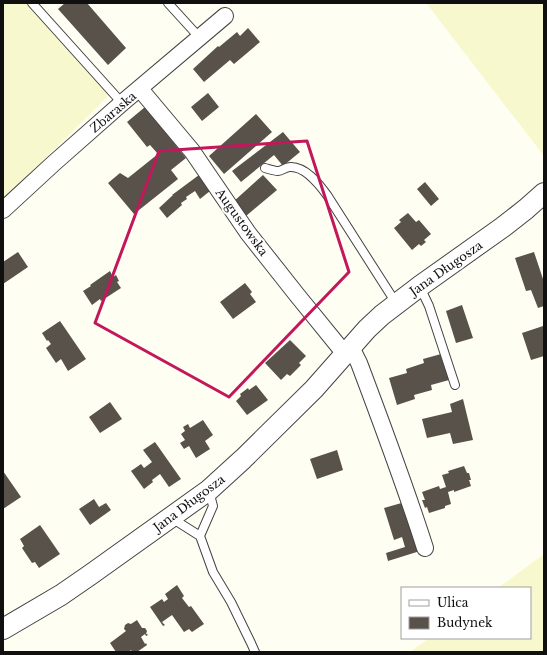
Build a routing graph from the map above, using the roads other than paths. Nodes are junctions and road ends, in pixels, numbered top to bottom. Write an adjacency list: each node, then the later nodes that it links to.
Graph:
1 (32, 3): 6 (lane)
2 (168, 3): 4 (lane)
3 (226, 16): 4 (street, Zbaraska)
4 (199, 37): 5 (street, Zbaraska)
5 (140, 89): 6 (street, Zbaraska); 12 (street, Augustowska)
6 (122, 103): 9 (street, Zbaraska)
7 (265, 168): 11 (lane)
8 (544, 193): 10 (street, Jana Długosza)
9 (3, 210)
10 (420, 286): 11 (street, Jana Długosza); 13 (lane)
11 (396, 303): 12 (street, Jana Długosza)
12 (348, 350): 14 (street, Jana Długosza); 17 (street)
13 (454, 385)
14 (209, 490): 15 (street, Jana Długosza); 16 (lane)
15 (170, 517): 16 (lane); 18 (street, Jana Długosza)
16 (200, 536): 19 (lane)
17 (425, 548)
18 (3, 629)
19 (254, 652)

